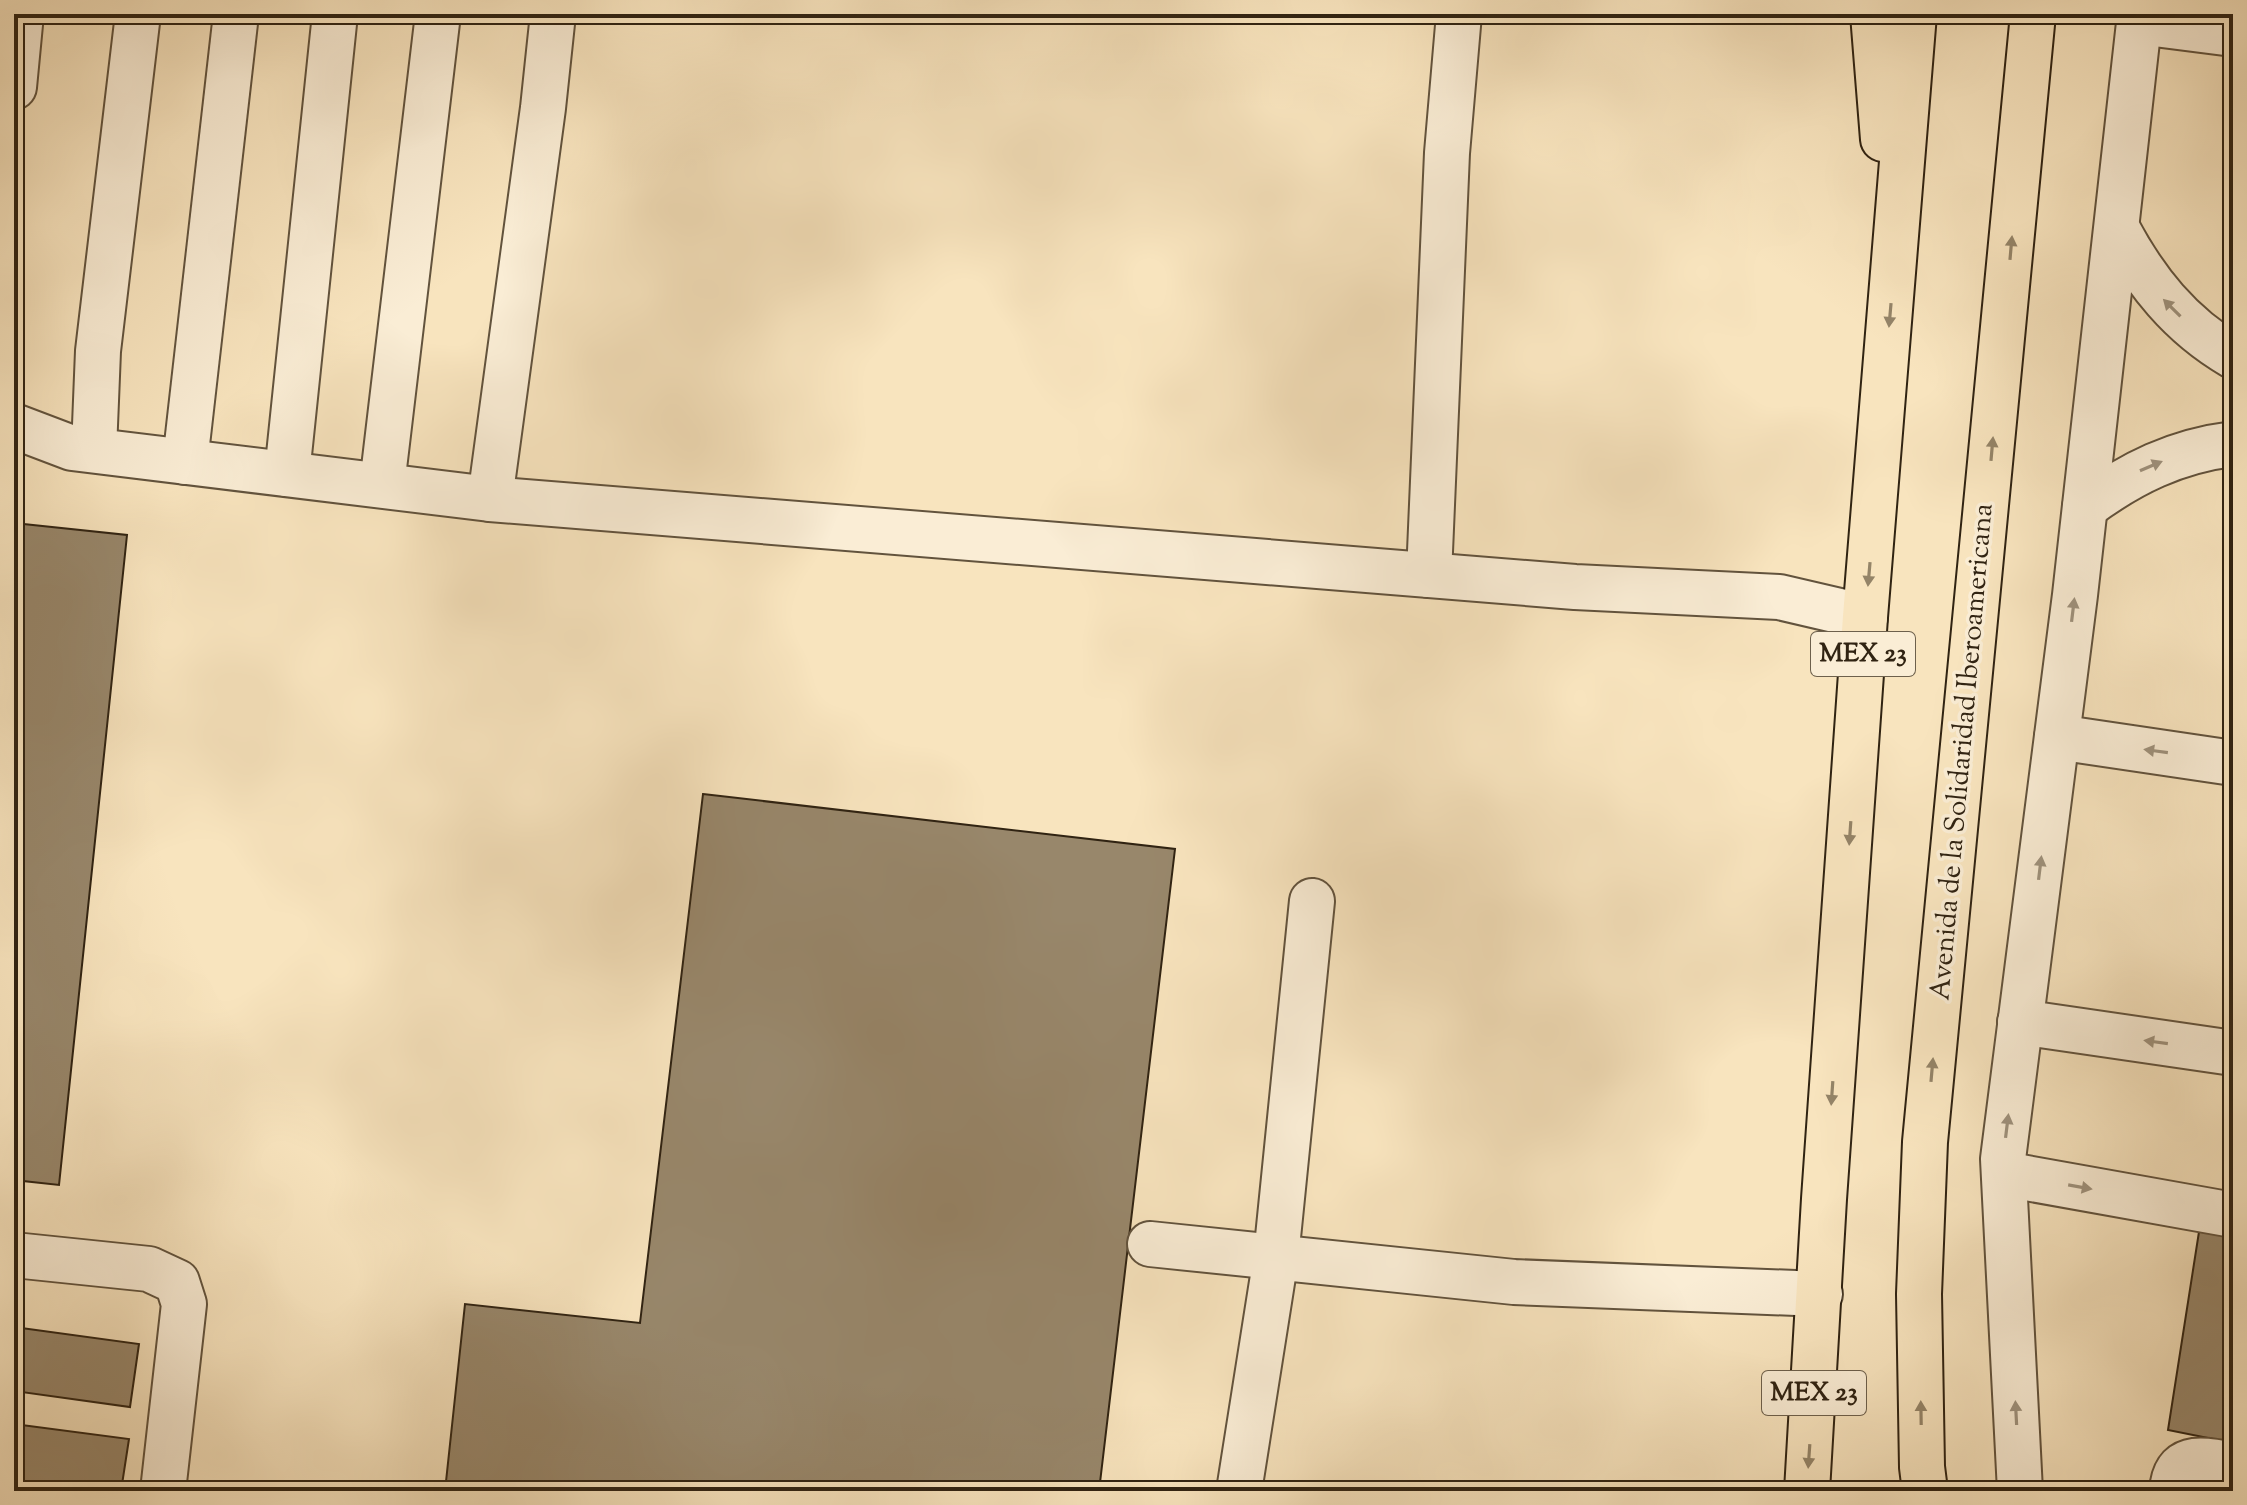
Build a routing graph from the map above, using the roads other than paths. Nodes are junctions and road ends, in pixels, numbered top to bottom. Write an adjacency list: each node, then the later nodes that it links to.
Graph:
1 (21, 14): 13 (street)
2 (138, 14): 19 (street)
3 (236, 14): 20 (street)
4 (335, 14): 21 (street)
5 (438, 14): 22 (street)
6 (553, 14): 23 (street)
7 (1459, 14): 25 (street)
8 (1873, 14): 15 (highway)
9 (1914, 14): 15 (highway, MEX 23)
10 (2033, 14): 42 (highway, Avenida de la Solidaridad Iberoamericana, one-way to 10)
11 (2139, 18): 12 (street); 14 (street)
12 (2233, 34)
13 (14, 87)
14 (2117, 228): 16 (street, one-way to 14); 24 (street)
15 (1893, 270): 26 (highway, MEX 23, one-way to 26)
16 (2233, 356)
17 (14, 426): 19 (street)
18 (2233, 444): 24 (street, one-way to 18)
19 (94, 450): 20 (street)
20 (185, 462): 21 (street)
21 (287, 474): 22 (street)
22 (382, 485): 23 (street)
23 (490, 499): 25 (street)
24 (2085, 507): 27 (street, one-way to 24)
25 (1429, 575): 26 (street)
26 (1865, 617): 37 (highway, MEX 23, one-way to 37)
27 (2057, 737): 28 (street, one-way to 27); 30 (street, one-way to 27)
28 (2233, 763)
29 (1312, 901): 36 (street)
30 (2020, 1022): 31 (street, one-way to 30); 32 (street, one-way to 30)
31 (2233, 1053)
32 (2004, 1174): 33 (street, one-way to 33); 43 (street, one-way to 32)
33 (2233, 1215)
34 (1150, 1244): 36 (street)
35 (14, 1255): 39 (street)
36 (1276, 1257): 37 (street); 40 (street)
37 (1820, 1294): 41 (highway, MEX 23, one-way to 41)
38 (2233, 1465): 44 (street)
39 (163, 1491)
40 (1239, 1491)
41 (1807, 1491)
42 (1925, 1491)
43 (2020, 1491)
44 (2172, 1491)

